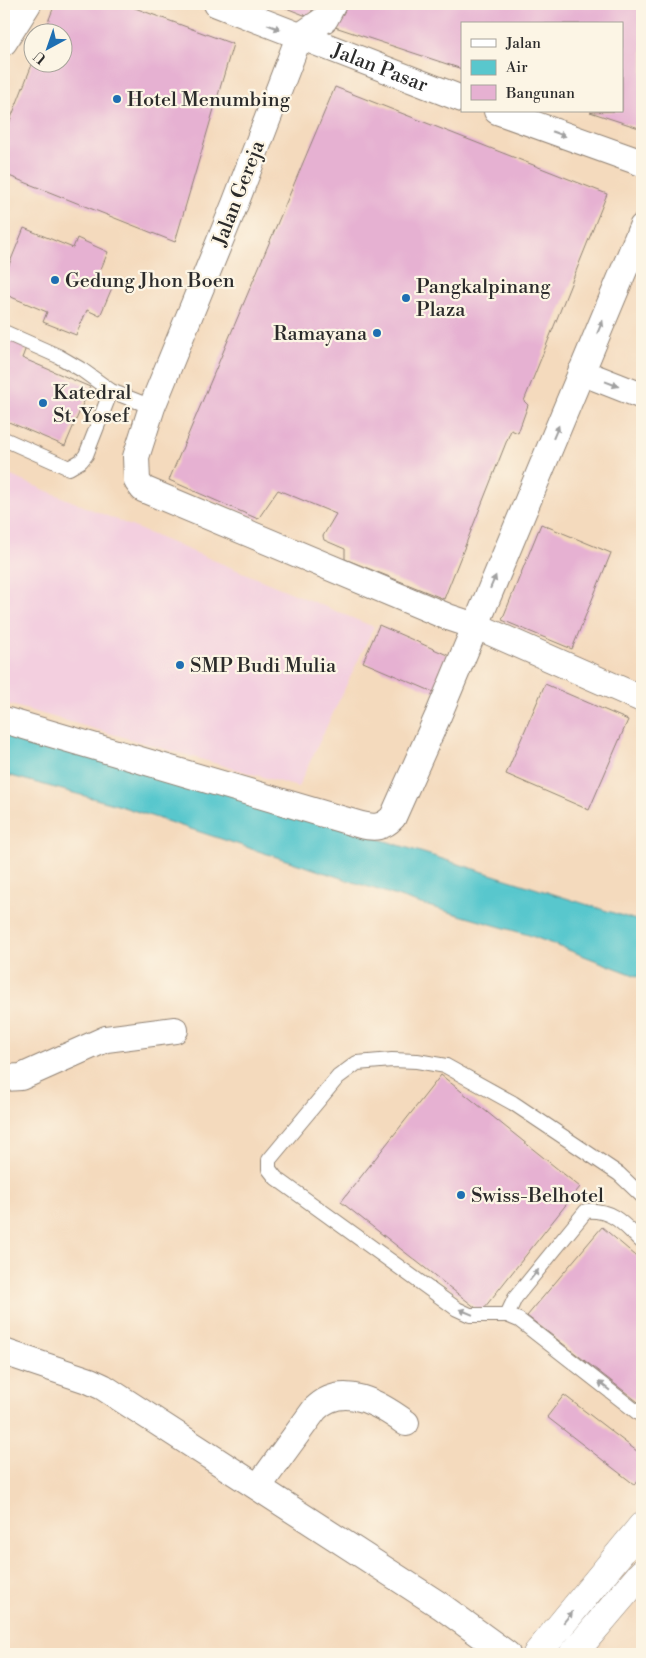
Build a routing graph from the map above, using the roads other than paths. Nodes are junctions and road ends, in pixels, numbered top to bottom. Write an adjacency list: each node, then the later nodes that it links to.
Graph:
1 (28, 4): 5 (street)
2 (217, 4): 4 (street, Jalan Pasar, one-way to 4)
3 (333, 4): 4 (street)
4 (299, 36): 6 (street, Jalan Pasar); 14 (street, Jalan Gereja)
5 (4, 42)
6 (461, 99)
7 (500, 112): 8 (street, one-way to 8)
8 (642, 163)
9 (642, 227): 11 (street, one-way to 9)
10 (4, 332): 12 (lane)
11 (581, 372): 13 (street, one-way to 13); 16 (street, one-way to 11)
12 (111, 391): 14 (lane); 15 (lane)
13 (642, 396)
14 (152, 407): 16 (street, Jalan Gereja)
15 (4, 439)
16 (474, 627): 17 (street); 18 (street); 19 (street)
17 (642, 699)
18 (642, 704)
19 (4, 720)
20 (175, 1030): 21 (street)
21 (4, 1078)
22 (642, 1196): 24 (lane, one-way to 22)
23 (642, 1242): 24 (lane, one-way to 23)
24 (507, 1315): 26 (lane, one-way to 24)
25 (4, 1352): 28 (street)
26 (642, 1416)
27 (406, 1422): 28 (street)
28 (258, 1487): 31 (street)
29 (642, 1526): 32 (highway, one-way to 29)
30 (642, 1573): 33 (highway)
31 (506, 1654)
32 (538, 1654)
33 (574, 1654)

